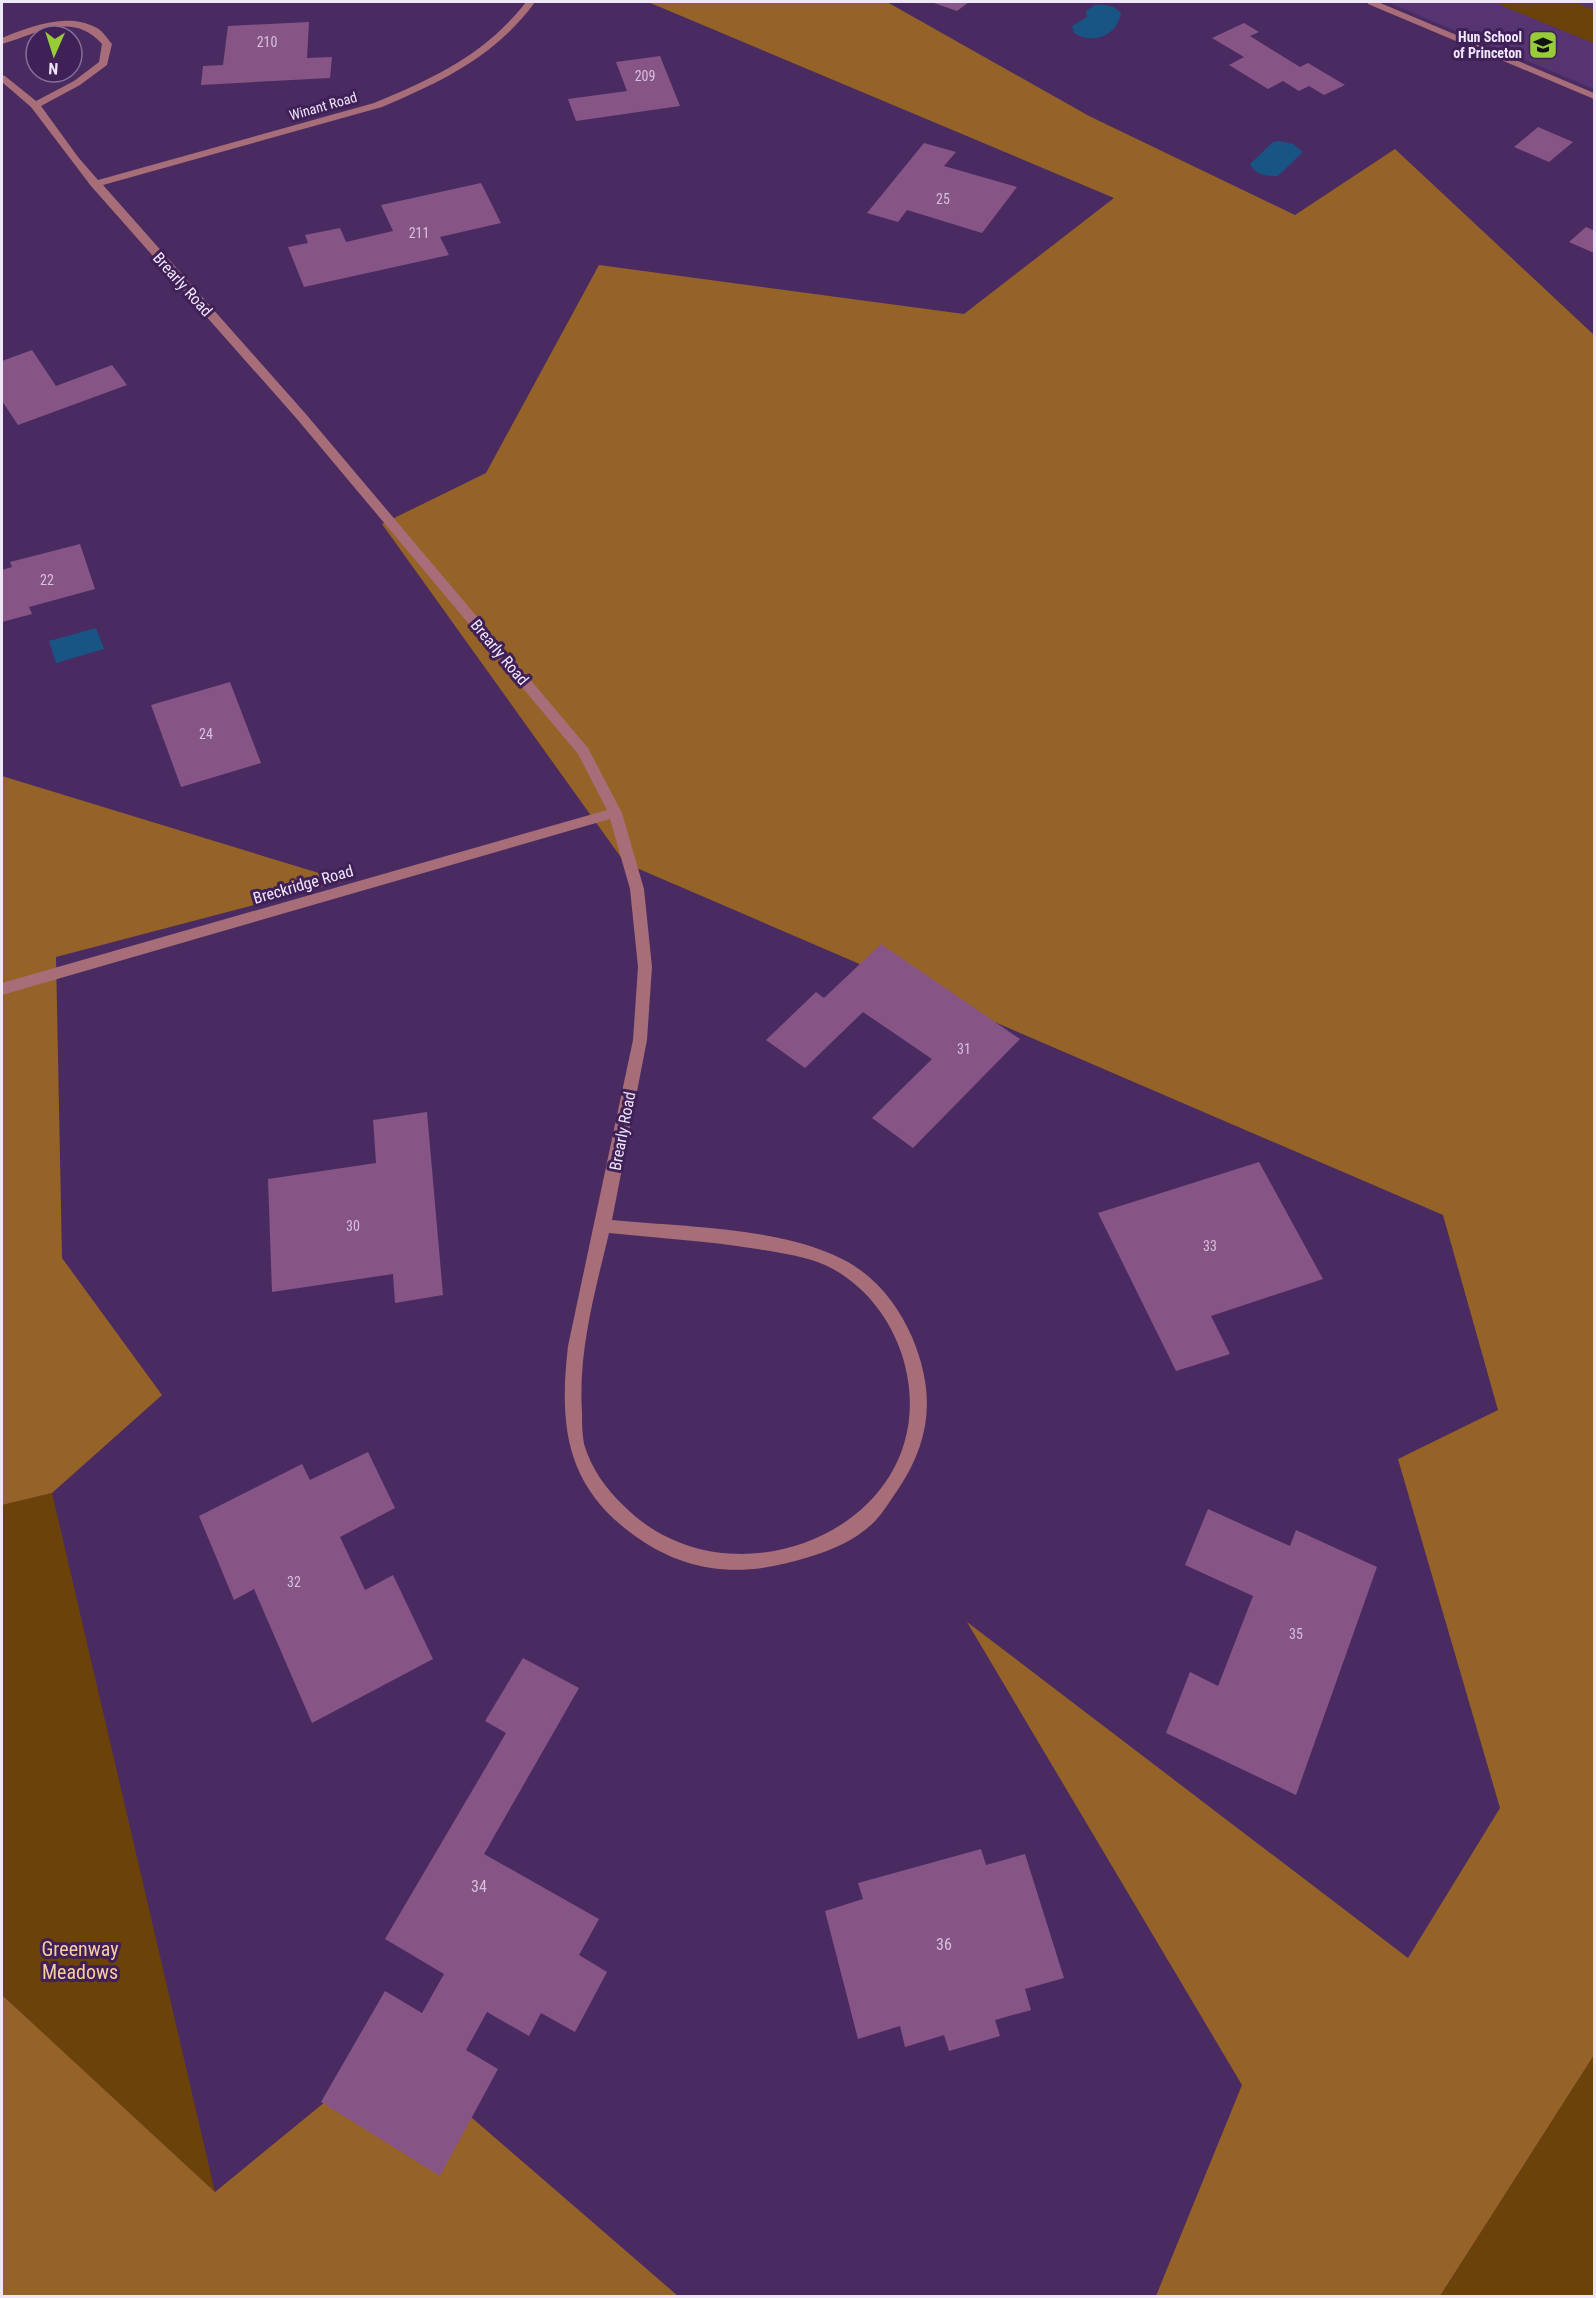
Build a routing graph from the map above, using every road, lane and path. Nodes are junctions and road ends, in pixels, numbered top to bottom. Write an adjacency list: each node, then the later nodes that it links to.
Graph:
1 (530, 2): 7 (street, Winant Road)
2 (1371, 2): 5 (street)
3 (2, 41): 6 (street)
4 (2, 78): 6 (street, Brearly Road)
5 (1594, 96)
6 (35, 105): 7 (street, Brearly Road)
7 (95, 184): 8 (street, Brearly Road)
8 (615, 813): 9 (street, Breckridge Road); 10 (street, Brearly Road)
9 (2, 988)
10 (603, 1227): 10 (street, Brearly Road)

